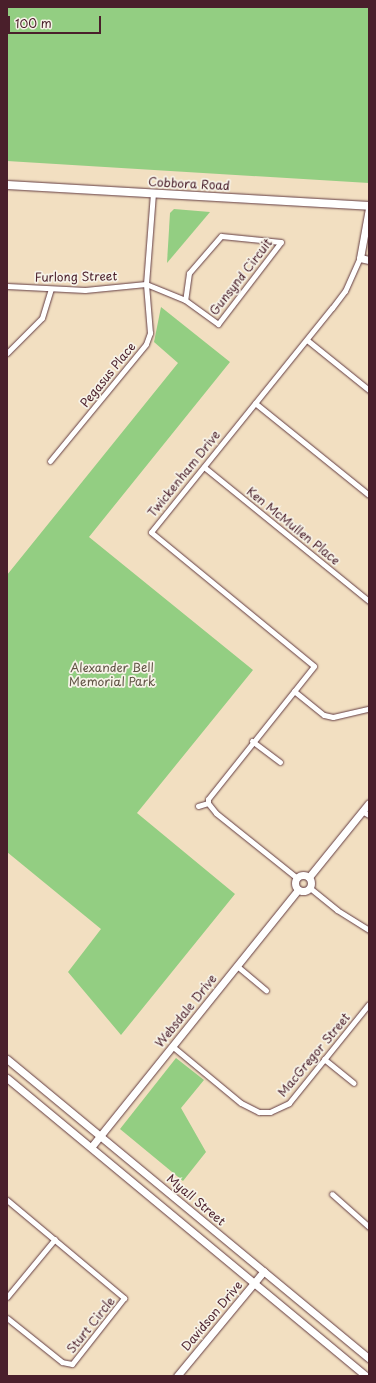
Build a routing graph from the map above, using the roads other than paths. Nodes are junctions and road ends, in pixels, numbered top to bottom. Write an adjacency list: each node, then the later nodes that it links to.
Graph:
1 (7, 185): 2 (main road, Cobbora Road)
2 (153, 194): 3 (main road, Cobbora Road); 6 (street, Pegasus Place)
3 (369, 207): 4 (street, Twickenham Drive)
4 (360, 258): 5 (street); 10 (street, Twickenham Drive)
5 (369, 260)
6 (146, 284): 8 (street, Furlong Street); 9 (street, Gunsynd Circuit); 14 (street, Pegasus Place)
7 (7, 286): 8 (street, Furlong Street)
8 (51, 289): 11 (street)
9 (185, 300): 9 (street, Gunsynd Circuit)
10 (307, 340): 12 (street); 13 (street, Twickenham Drive)
11 (7, 353)
12 (369, 390)
13 (255, 403): 15 (street, Twickenham Drive); 16 (street)
14 (50, 461)
15 (204, 467): 17 (street, Ken McMullen Place); 18 (street, Twickenham Drive)
16 (369, 495)
17 (369, 601)
18 (294, 691): 19 (street); 20 (street, Twickenham Drive)
19 (369, 709)
20 (252, 741): 21 (street); 22 (street, Twickenham Drive)
21 (280, 762)
22 (208, 803): 24 (street); 28 (street)
23 (369, 803): 25 (street)
24 (198, 806)
25 (362, 811): 26 (street); 27 (street)
26 (369, 815)
27 (309, 877): 28 (street); 29 (street)
28 (297, 878): 30 (street)
29 (310, 888): 30 (street); 31 (street)
30 (298, 890): 32 (street, Websdale Drive)
31 (369, 930)
32 (236, 966): 33 (street); 35 (street, Websdale Drive)
33 (266, 990)
34 (369, 1004): 37 (street, MacGregor Street)
35 (172, 1046): 37 (street, MacGregor Street); 40 (street, Websdale Drive)
36 (7, 1059): 40 (street, Myall Street)
37 (324, 1059): 39 (street)
38 (7, 1078): 41 (street)
39 (354, 1084)
40 (100, 1135): 41 (street, Websdale Drive); 46 (street, Myall Street)
41 (92, 1146): 47 (street)
42 (332, 1194): 44 (street)
43 (7, 1200): 45 (street, Sturt Circle)
44 (369, 1227)
45 (55, 1239): 48 (street); 49 (street, Sturt Circle)
46 (264, 1271): 47 (street, Davidson Drive); 50 (street, Myall Street)
47 (254, 1283): 51 (street, Davidson Drive); 52 (street)
48 (7, 1297)
49 (7, 1318)
50 (369, 1359)
51 (177, 1376)
52 (366, 1376)

